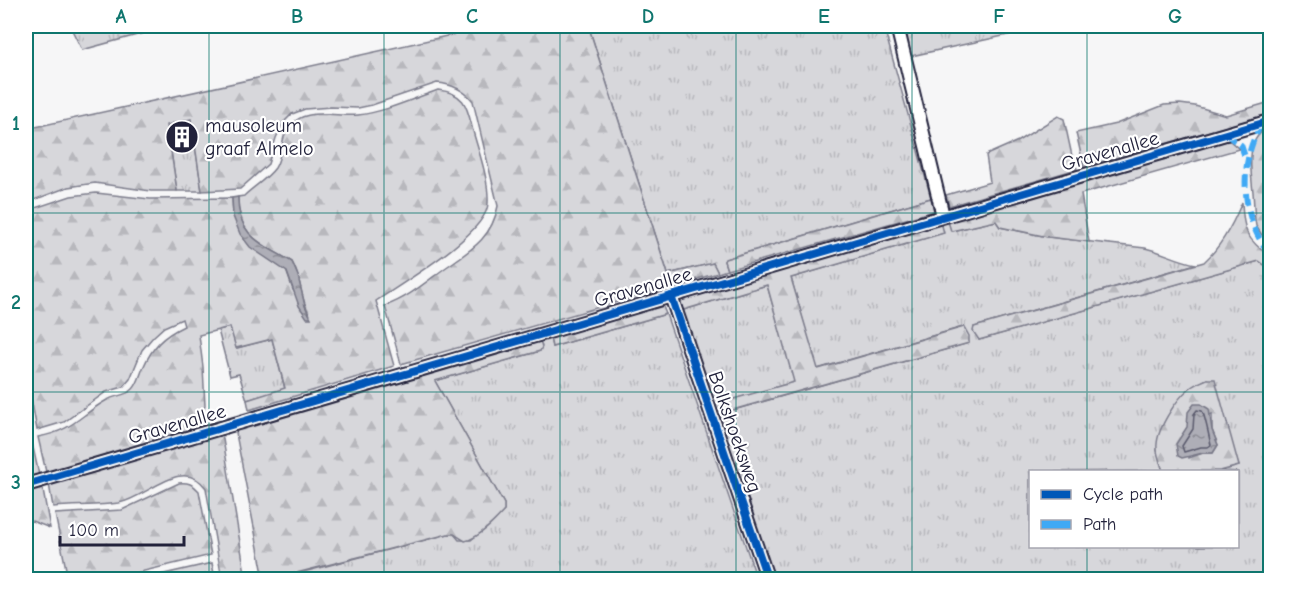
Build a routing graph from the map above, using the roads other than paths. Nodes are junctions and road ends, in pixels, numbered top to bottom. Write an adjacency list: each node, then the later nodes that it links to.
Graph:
1 (897, 26): 3 (street)
2 (1270, 121): 3 (street, Gravenallee)
3 (943, 216): 4 (street, Gravenallee)
4 (671, 296): 5 (street, Gravenallee); 6 (street, Bolkshoeksweg)
5 (26, 485)
6 (768, 579)

